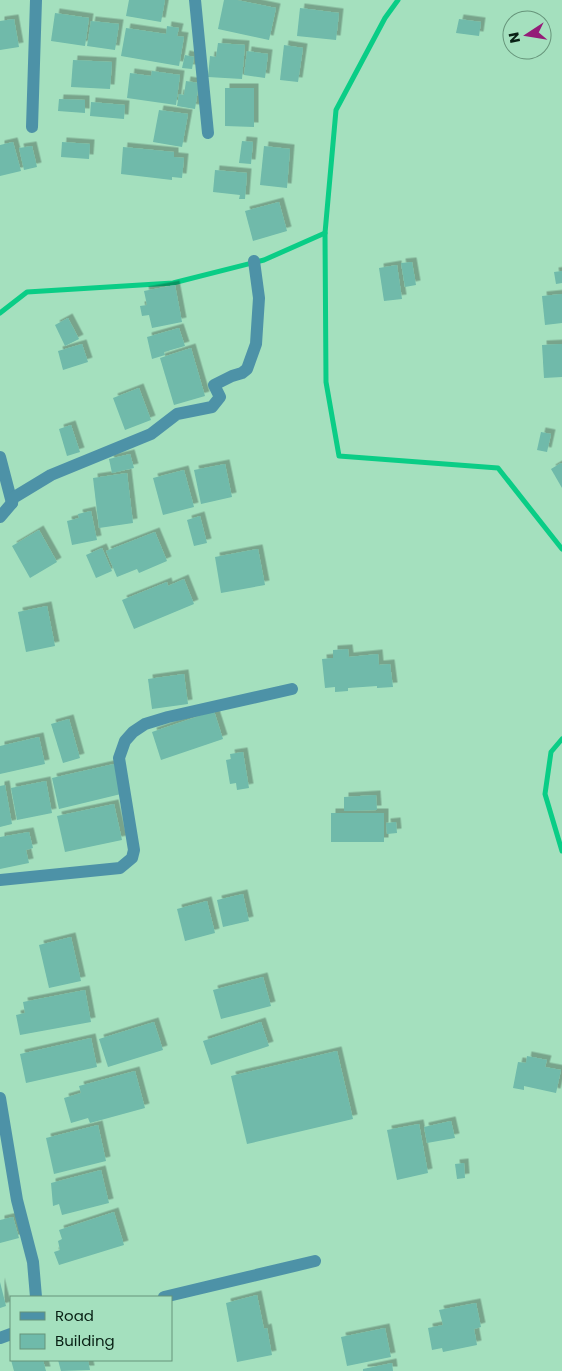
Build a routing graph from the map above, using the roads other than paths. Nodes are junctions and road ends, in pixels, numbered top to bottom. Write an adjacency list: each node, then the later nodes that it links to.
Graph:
1 (36, 0): 3 (street)
2 (194, 0): 4 (street)
3 (32, 127)
4 (208, 133)
5 (254, 261): 7 (street)
6 (0, 457): 7 (street)
7 (12, 503): 8 (street)
8 (0, 517)
9 (292, 689): 10 (street)
10 (0, 880)
11 (0, 1098): 13 (street)
12 (315, 1261): 14 (street)
13 (36, 1296)
14 (168, 1296)

